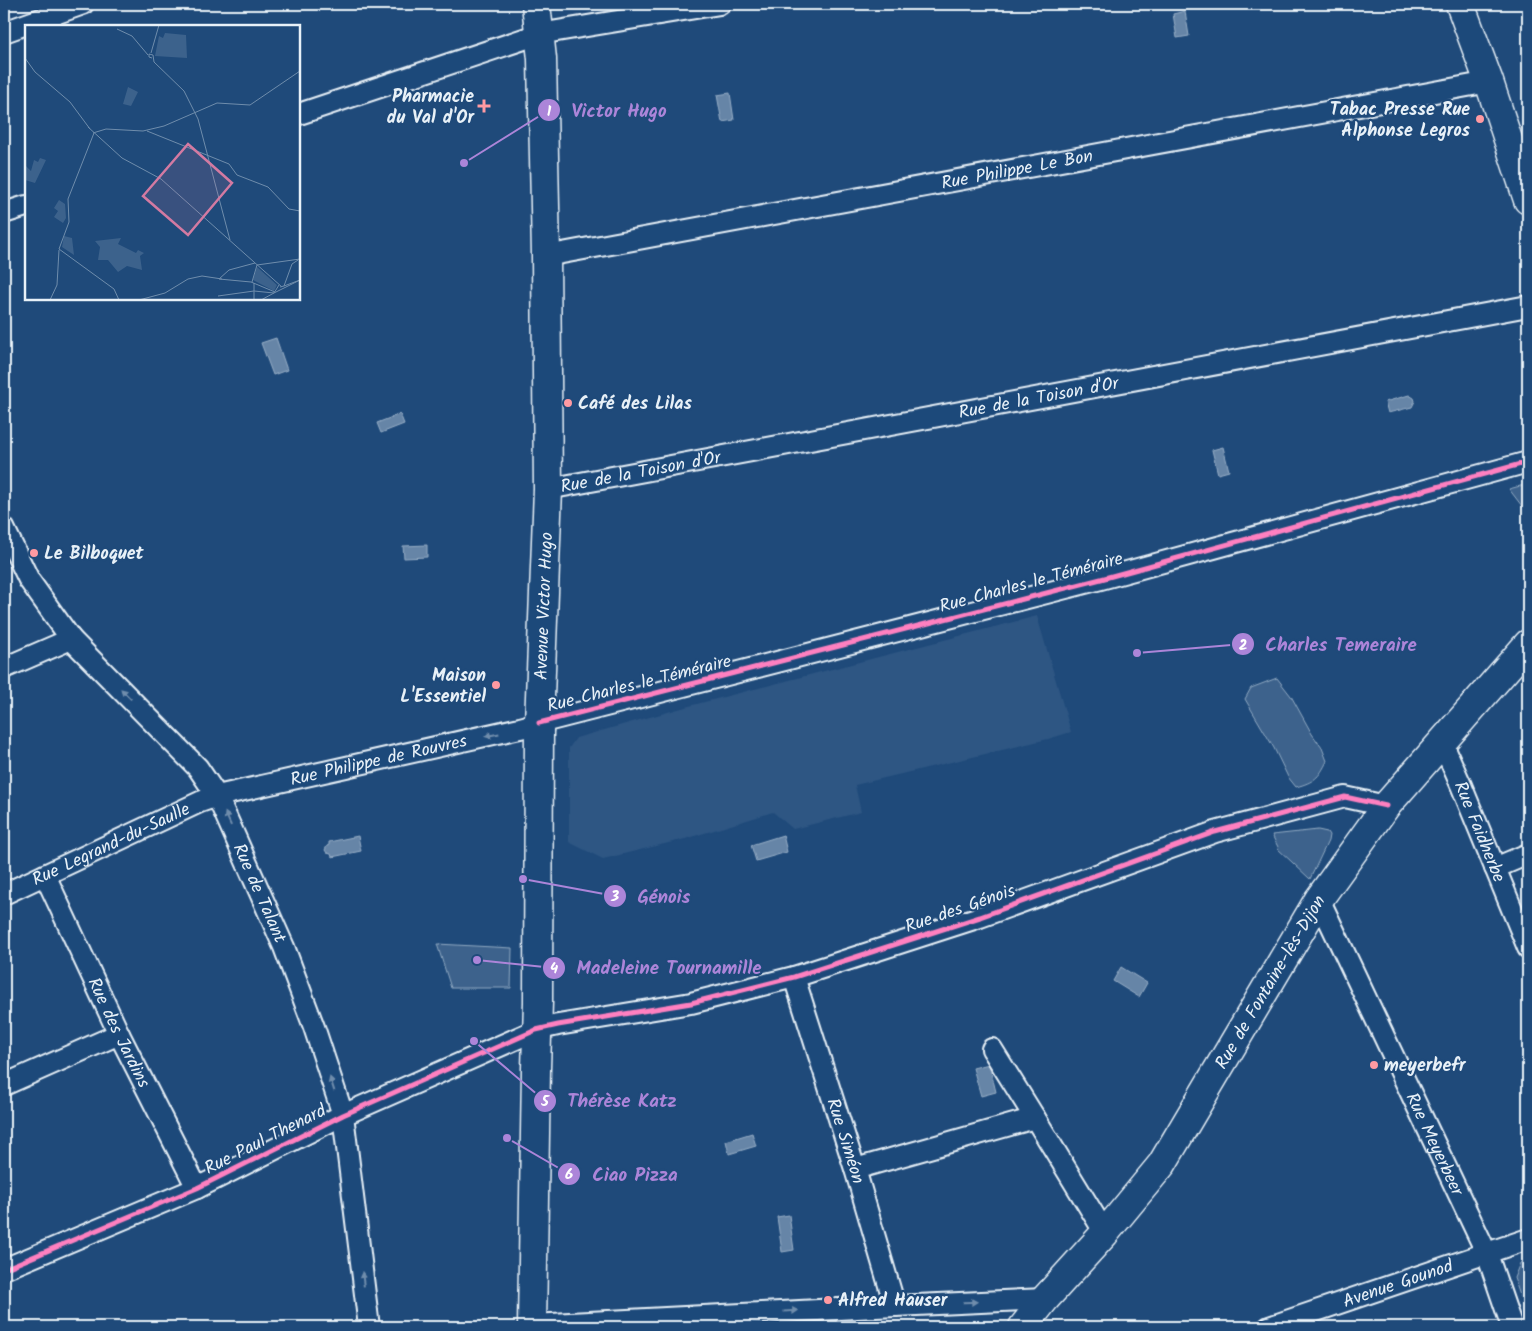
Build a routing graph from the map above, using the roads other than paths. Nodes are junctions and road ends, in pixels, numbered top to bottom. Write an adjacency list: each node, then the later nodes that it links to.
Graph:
1 (83, 4): 5 (street)
2 (536, 4): 6 (main road, Avenue Victor Hugo)
3 (720, 4): 6 (street)
4 (1460, 4): 7 (main road)
5 (4, 32)
6 (539, 34): 8 (street); 12 (main road, Avenue Victor Hugo)
7 (1489, 82): 9 (main road); 12 (street, Rue Philippe Le Bon)
8 (300, 114)
9 (1528, 200)
10 (25, 206): 11 (street)
11 (4, 213)
12 (546, 256): 15 (main road, Avenue Victor Hugo)
13 (1528, 306): 15 (street, Rue de la Toison d'Or)
14 (1528, 462): 20 (street, Rue Charles le Téméraire)
15 (548, 489): 20 (main road, Avenue Victor Hugo)
16 (4, 528): 17 (street, Rue de Talant)
17 (71, 638): 19 (street); 22 (street, Rue de Talant, one-way to 17)
18 (1528, 644): 21 (main road, Rue de Fontaine-lès-Dijon)
19 (4, 668)
20 (539, 723): 22 (street, Rue Philippe de Rouvres, one-way to 22); 31 (main road, Avenue Victor Hugo)
21 (1438, 744): 23 (main road, Rue de Fontaine-lès-Dijon); 25 (street, Rue Faidherbe)
22 (217, 796): 26 (street, Rue Legrand-du-Saulle); 35 (street, Rue de Talant, one-way to 22)
23 (1386, 806): 28 (main road, Rue de Fontaine-lès-Dijon); 30 (street, Rue des Génois)
24 (1528, 854): 25 (street)
25 (1496, 868): 29 (street, Rue Faidherbe)
26 (45, 875): 27 (street, Rue Legrand-du-Saulle); 32 (street, Rue des Jardins)
27 (4, 894)
28 (1319, 899): 39 (main road, Rue de Fontaine-lès-Dijon); 41 (street, Rue Meyerbeer)
29 (1528, 948)
30 (794, 977): 31 (street, Rue des Génois); 37 (street, Rue Siméon)
31 (536, 1030): 35 (street, Rue Paul Thenard); 45 (main road, Avenue Victor Hugo)
32 (119, 1034): 34 (street); 38 (street, Rue des Jardins)
33 (992, 1049): 36 (street)
34 (4, 1085)
35 (343, 1115): 38 (street, Rue Paul Thenard); 46 (street, Rue de Talant, one-way to 35)
36 (1035, 1118): 37 (street); 39 (street)
37 (855, 1169): 44 (street, Rue Siméon)
38 (197, 1188): 42 (street, Rue Paul Thenard)
39 (1105, 1232): 43 (main road, Rue de Fontaine-lès-Dijon)
40 (1528, 1239): 41 (street, Avenue Gounod)
41 (1487, 1254): 48 (street, Avenue Gounod); 49 (street, Rue Meyerbeer)
42 (4, 1269)
43 (1045, 1299): 44 (street, one-way to 43); 47 (main road, Rue de Fontaine-lès-Dijon)
44 (895, 1306): 45 (street, one-way to 44)
45 (532, 1326)
46 (369, 1327)
47 (1022, 1327)
48 (1268, 1327)
49 (1512, 1327)

